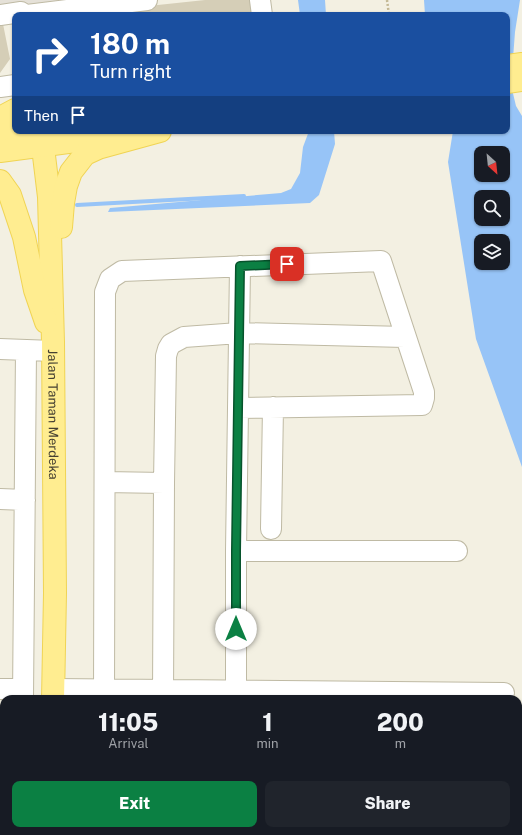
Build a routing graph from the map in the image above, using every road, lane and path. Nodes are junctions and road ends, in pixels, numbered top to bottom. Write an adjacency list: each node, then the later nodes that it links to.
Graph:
1 (147, 0): 4 (street)
2 (260, 0): 6 (street)
3 (387, 0): 7 (path)
4 (22, 10)
5 (12, 12): 8 (street)
6 (262, 12)
7 (389, 12)
8 (0, 15)
9 (522, 64): 10 (main road)
10 (510, 66)
11 (522, 80): 12 (main road)
12 (510, 82)
13 (12, 85): 14 (street)
14 (0, 87)
15 (12, 112): 16 (main road)
16 (0, 118)
17 (83, 134): 20 (main road)
18 (149, 134): 26 (main road)
19 (0, 135): 20 (main road)
20 (39, 136): 21 (main road); 26 (main road, Jalan Taman Merdeka)
21 (0, 151)
22 (0, 181): 26 (main road)
23 (240, 266): 24 (street); 25 (street); 31 (street)
24 (239, 333): 25 (street); 30 (street); 32 (street)
25 (405, 337): 29 (street)
26 (53, 346): 28 (street); 41 (main road, Jalan Taman Merdeka)
27 (0, 349): 28 (street)
28 (26, 350): 34 (street)
29 (273, 407): 30 (street); 35 (street)
30 (238, 408): 36 (street)
31 (105, 482): 32 (street); 42 (street)
32 (164, 483): 43 (street)
33 (0, 499): 34 (street)
34 (25, 500): 40 (street)
35 (272, 529)
36 (236, 551): 37 (street); 44 (street)
37 (457, 552)
38 (0, 689): 40 (street)
39 (504, 693): 44 (street)
40 (23, 694)
41 (53, 694): 42 (street)
42 (104, 694): 43 (street)
43 (163, 695): 44 (street)
44 (236, 695)

